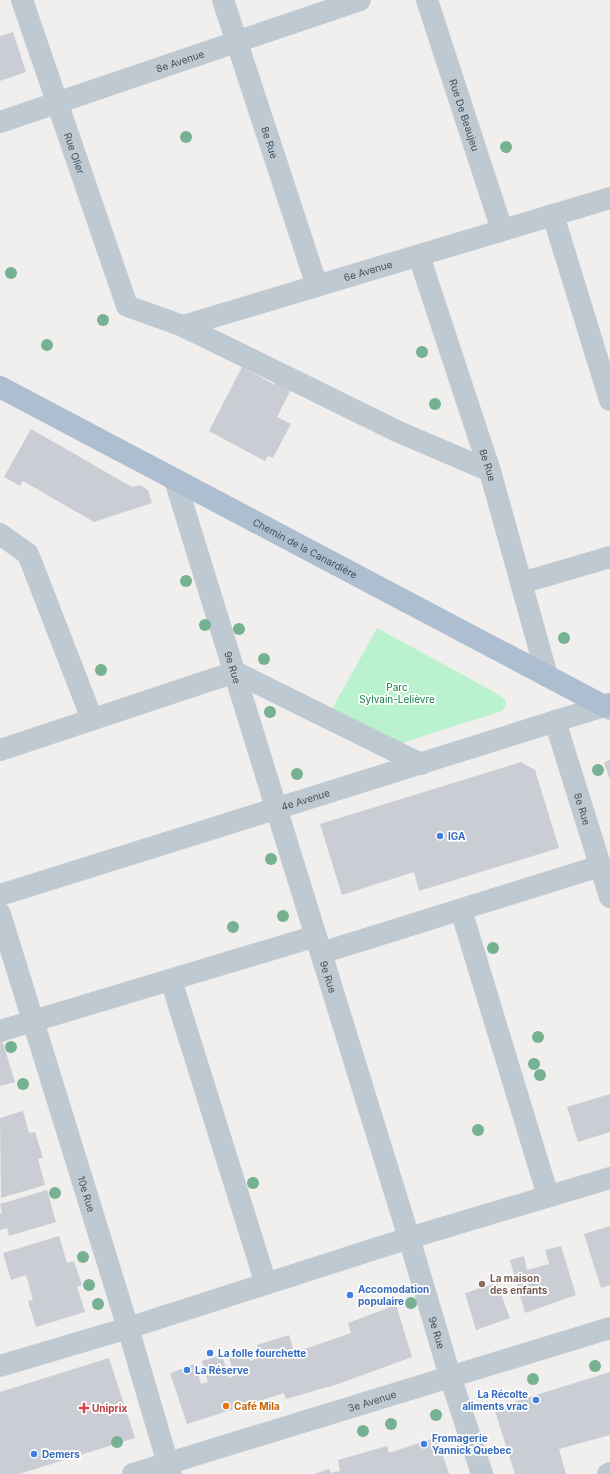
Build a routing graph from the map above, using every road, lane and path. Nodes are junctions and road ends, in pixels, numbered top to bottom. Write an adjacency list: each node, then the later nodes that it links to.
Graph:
1 (22, 0): 6 (street, Rue Olier)
2 (222, 0): 5 (street, 8e Rue)
3 (360, 0): 5 (street, 8e Avenue)
4 (427, 0): 10 (street, Rue De Beaujeu)
5 (236, 42): 6 (street, 8e Avenue); 12 (street, 8e Rue)
6 (58, 103): 7 (street, 8e Avenue); 13 (street, Rue Olier)
7 (0, 122)
8 (610, 198): 9 (street, 6e Avenue)
9 (553, 216): 10 (street, 6e Avenue); 15 (street)
10 (502, 230): 11 (street, 6e Avenue)
11 (419, 256): 12 (street, 6e Avenue); 16 (street, 8e Rue)
12 (317, 286): 13 (street, 6e Avenue)
13 (183, 326): 16 (street)
14 (0, 387): 17 (main road, Chemin de la Canardière)
15 (610, 400)
16 (490, 472): 20 (street, 8e Rue)
17 (175, 480): 21 (street, 9e Rue); 22 (main road, Chemin de la Canardière)
18 (0, 534): 24 (street)
19 (610, 557): 20 (street)
20 (520, 583): 22 (street, 8e Rue)
21 (235, 672): 24 (street); 27 (street); 28 (street, 9e Rue)
22 (547, 676): 23 (main road, Chemin de la Canardière)
23 (608, 706): 25 (street, 4e Avenue)
24 (92, 719): 26 (street)
25 (555, 721): 27 (street, 4e Avenue); 29 (street, 8e Rue)
26 (0, 750)
27 (421, 764): 28 (street, 4e Avenue)
28 (277, 809): 30 (street, 4e Avenue); 34 (street, 9e Rue)
29 (605, 869): 31 (street, 8e Rue); 32 (street)
30 (0, 895)
31 (610, 898)
32 (461, 910): 34 (street); 39 (street)
33 (0, 914): 36 (street, 10e Rue)
34 (319, 944): 35 (street); 40 (street, 9e Rue)
35 (171, 980): 36 (street); 41 (street)
36 (33, 1021): 37 (street); 42 (street, 10e Rue)
37 (0, 1031)
38 (610, 1178): 39 (street)
39 (548, 1196): 40 (street)
40 (409, 1238): 41 (street); 45 (street, 9e Rue)
41 (266, 1284): 42 (street)
42 (128, 1328): 44 (street); 46 (street, 10e Rue)
43 (610, 1328): 45 (street, 3e Avenue)
44 (0, 1366)
45 (450, 1376): 46 (street, 3e Avenue); 48 (street, 9e Rue)
46 (169, 1469): 47 (street, 3e Avenue)
47 (133, 1474)
48 (482, 1474)

